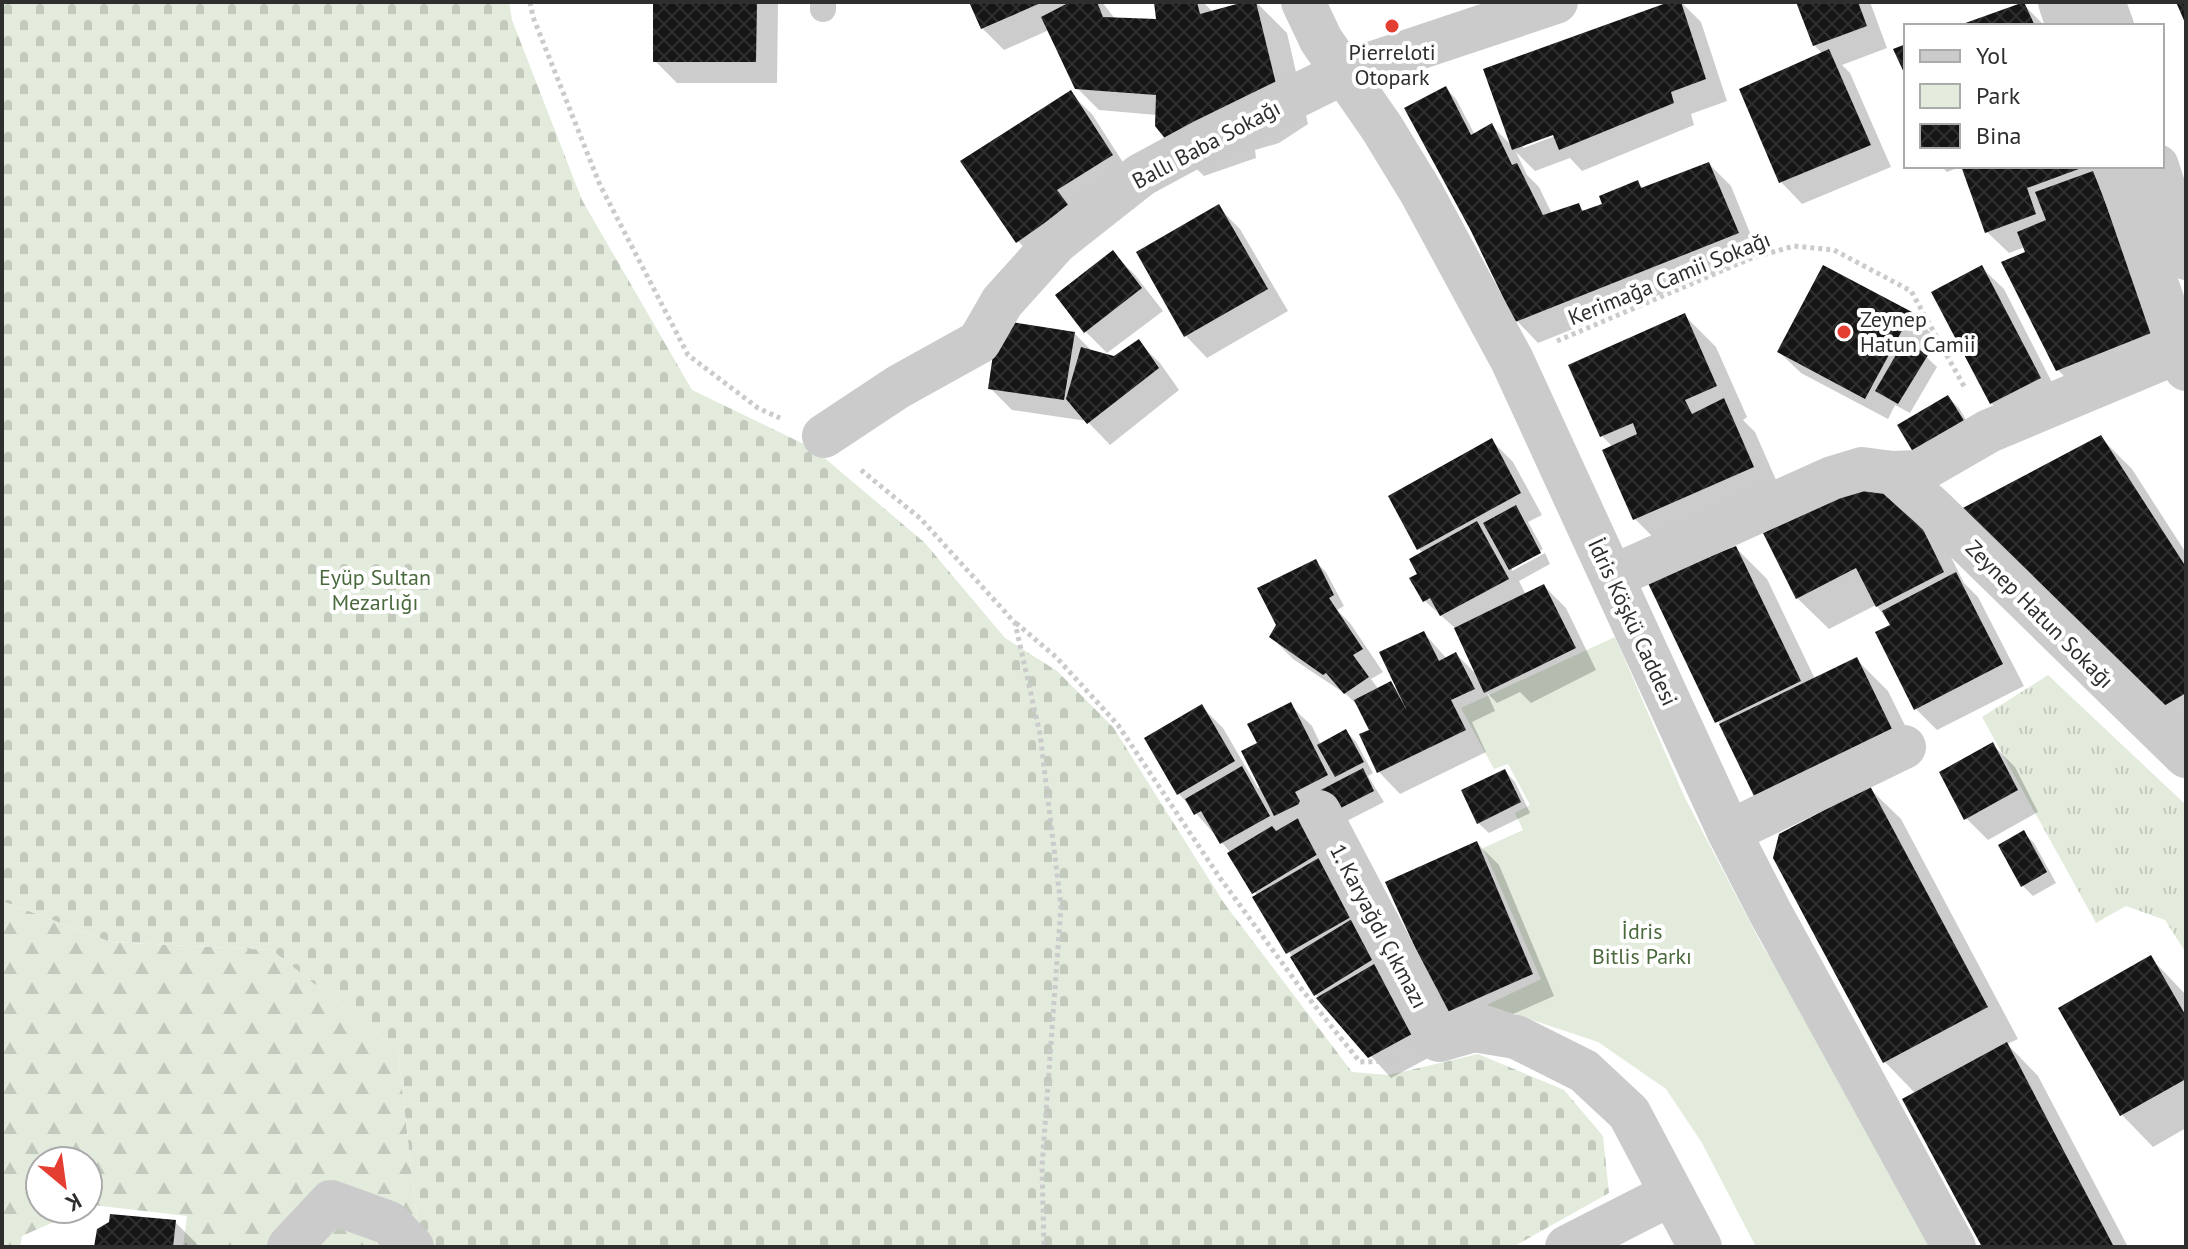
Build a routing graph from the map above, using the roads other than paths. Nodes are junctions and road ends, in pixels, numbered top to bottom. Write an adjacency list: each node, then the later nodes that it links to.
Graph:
1 (1303, 2): 7 (street, İdris Köşkü Caddesi)
2 (1556, 2): 7 (street, Ballı Baba Sokağı)
3 (2060, 2): 5 (street)
4 (2103, 2): 6 (street)
5 (2067, 24)
6 (2111, 24)
7 (1343, 73): 12 (street, Ballı Baba Sokağı); 14 (street, İdris Köşkü Caddesi)
8 (2117, 168): 11 (street)
9 (2158, 168): 10 (street)
10 (2186, 258)
11 (2183, 360): 13 (street)
12 (824, 436)
13 (1893, 473): 14 (street); 16 (street, Zeynep Hatun Sokağı)
14 (1612, 577): 18 (street, İdris Köşkü Caddesi)
15 (1904, 747): 18 (street)
16 (2186, 756)
17 (1319, 812): 19 (street, 1. Karyağdı Çıkmazı)
18 (1729, 832): 24 (street, İdris Köşkü Caddesi)
19 (1671, 1194): 22 (street); 23 (street)
20 (289, 1247): 21 (street)
21 (412, 1247)
22 (1567, 1247)
23 (1700, 1247)
24 (1954, 1247)

